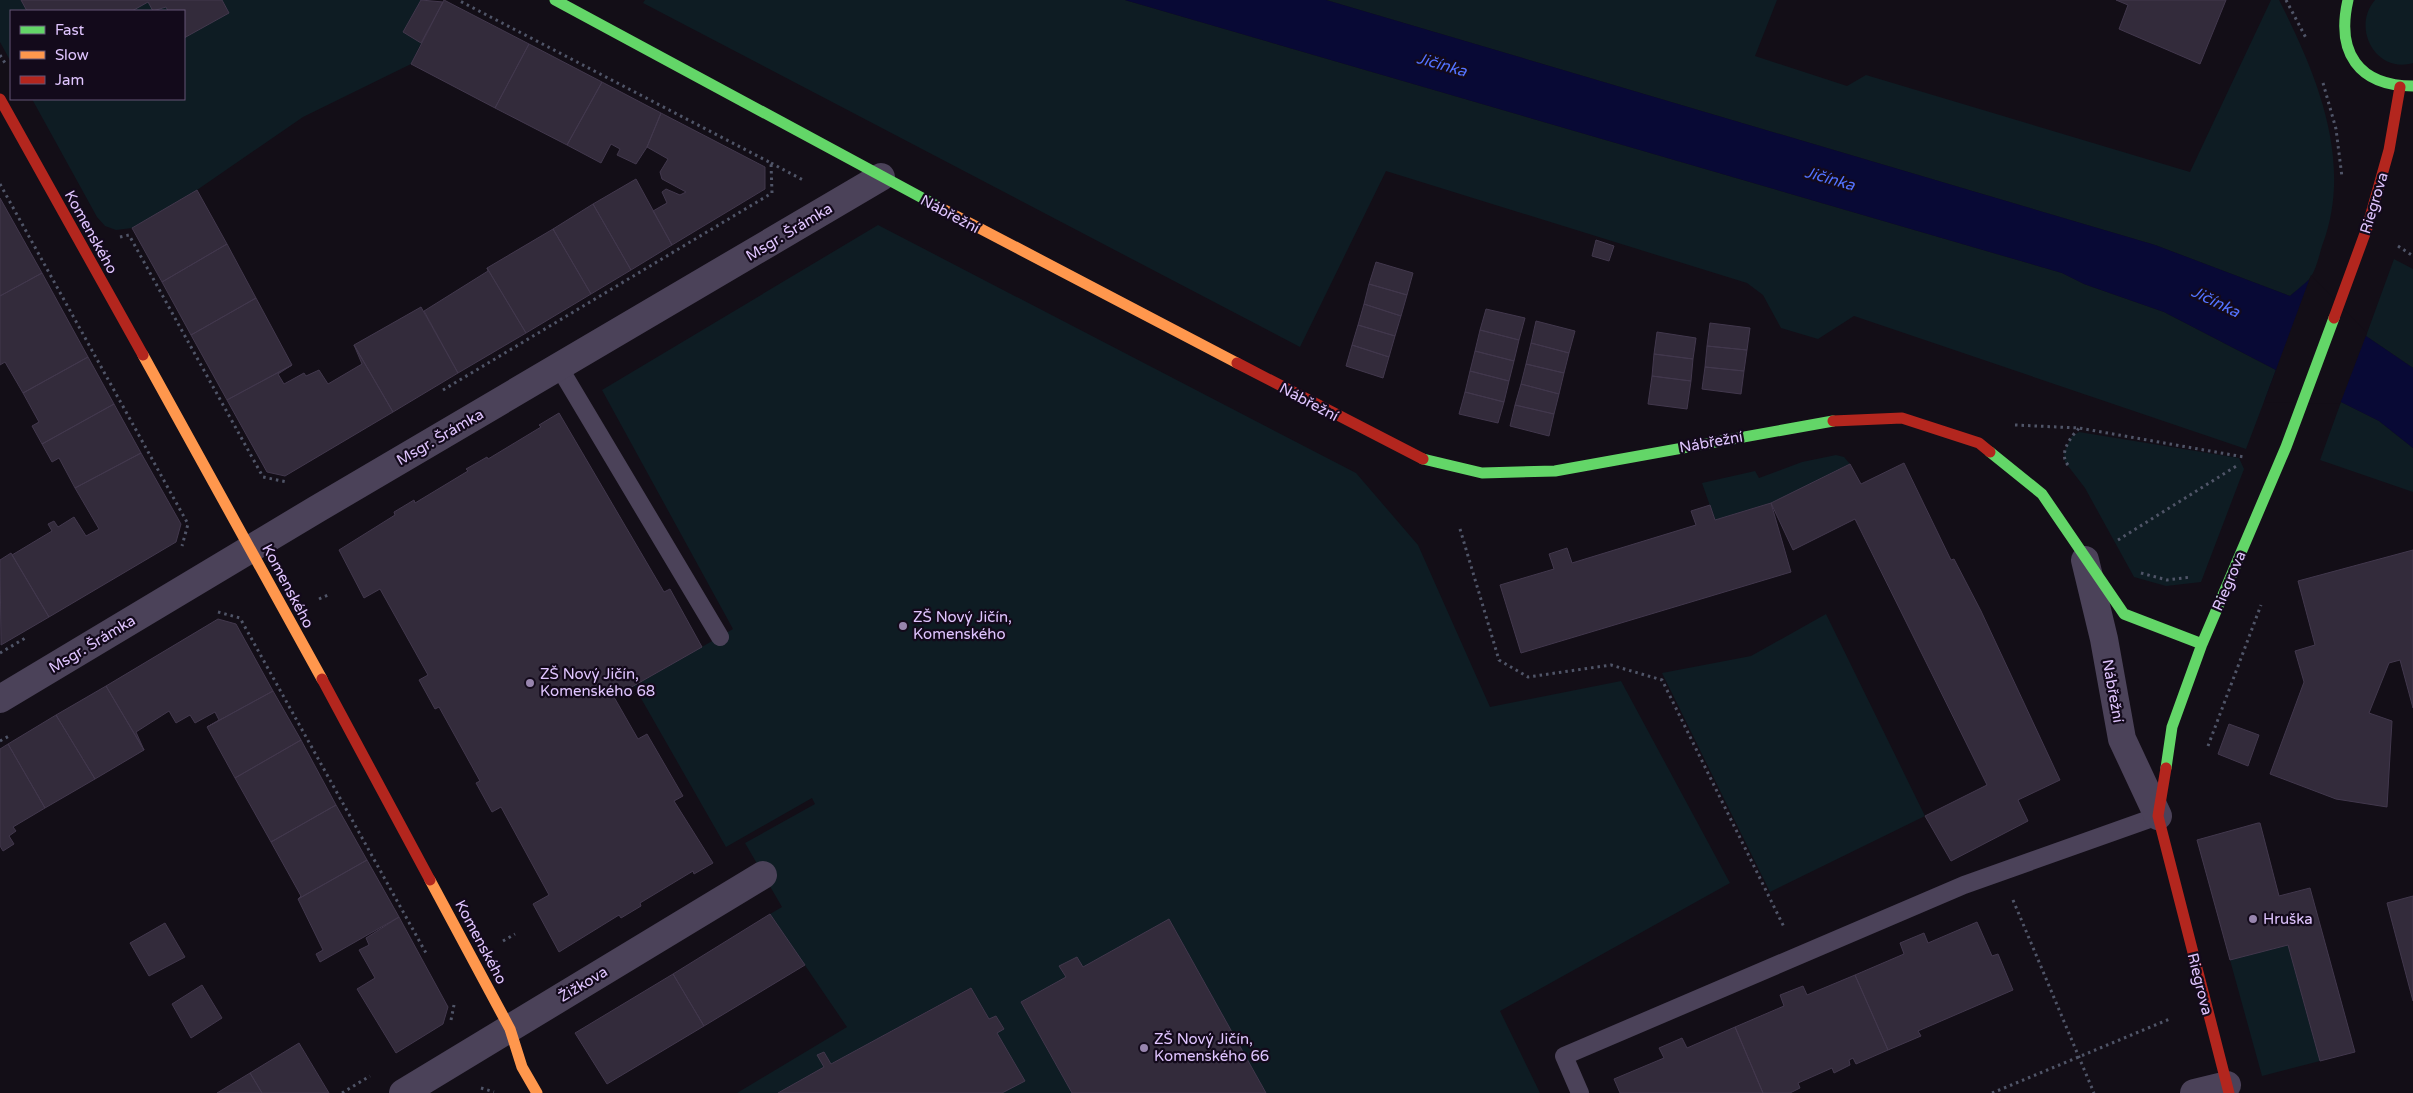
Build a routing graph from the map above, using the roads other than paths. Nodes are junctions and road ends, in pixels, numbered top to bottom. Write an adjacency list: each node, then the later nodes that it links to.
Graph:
1 (555, 0): 6 (street, Nábřežní)
2 (2348, 0): 4 (street)
3 (2413, 86): 4 (street)
4 (2400, 87): 11 (street, Riegrova)
5 (0, 99): 8 (street, Komenského)
6 (881, 178): 7 (street, Msgr. Šrámka); 9 (street, Nábřežní)
7 (559, 367): 8 (street, Msgr. Šrámka); 10 (lane)
8 (251, 548): 12 (street, Msgr. Šrámka); 15 (street, Komenského)
9 (2085, 560): 11 (street, Nábřežní); 13 (street, Nábřežní)
10 (720, 637)
11 (2202, 644): 13 (street, Riegrova)
12 (0, 699)
13 (2158, 816): 16 (street, Riegrova); 19 (lane)
14 (763, 875): 15 (street, Žižkova)
15 (510, 1028): 17 (street, Žižkova); 18 (street, Komenského)
16 (2228, 1089): 20 (street, Riegrova)
17 (403, 1093)
18 (537, 1093)
19 (1580, 1093)
20 (2194, 1093)

